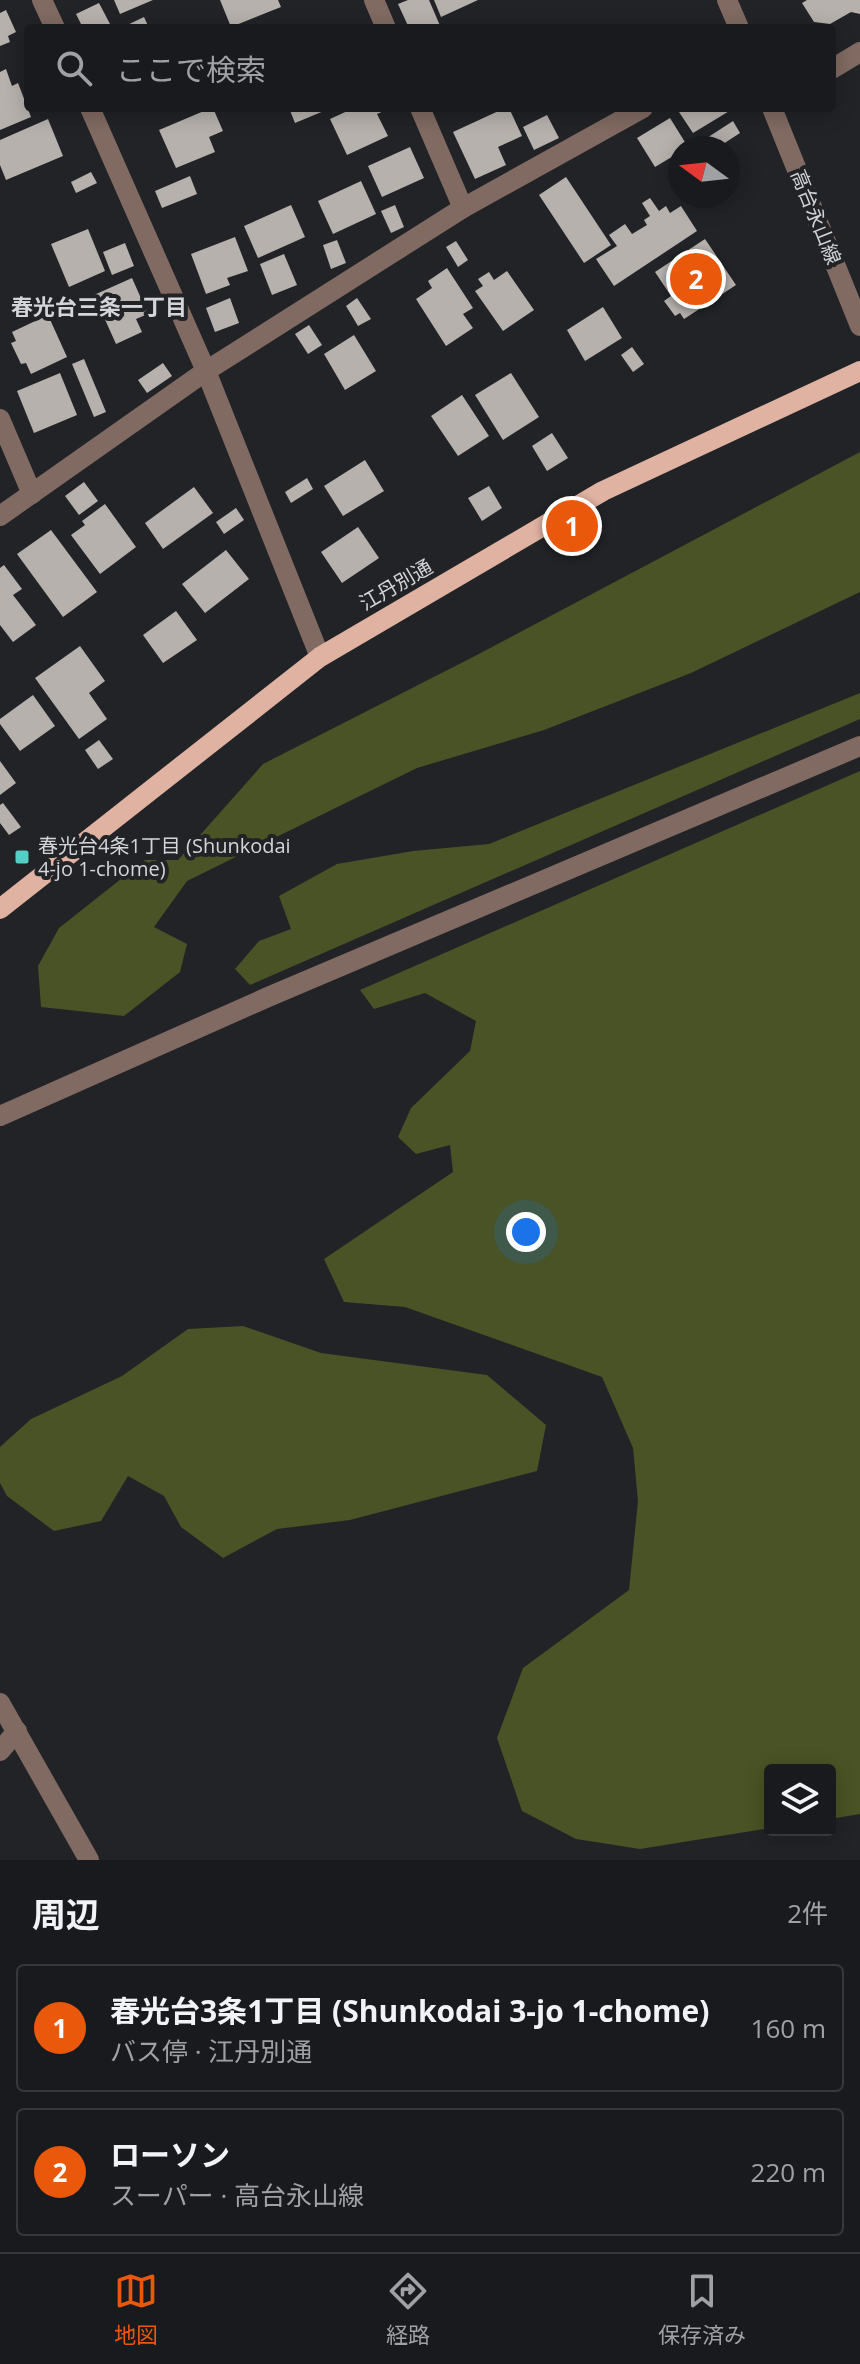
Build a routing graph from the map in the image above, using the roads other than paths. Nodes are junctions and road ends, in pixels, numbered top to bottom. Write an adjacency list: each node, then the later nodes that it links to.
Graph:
1 (42, 0): 4 (street)
2 (374, 0): 5 (street)
3 (727, 0): 6 (street)
4 (53, 24)
5 (384, 24)
6 (737, 24)
7 (860, 52): 8 (street)
8 (836, 67)
9 (92, 112): 15 (street)
10 (422, 112): 13 (street)
11 (636, 112): 13 (street)
12 (774, 112): 14 (street, 高台永山線)
13 (463, 208): 15 (street)
14 (860, 326)
15 (206, 371): 18 (street); 20 (street)
16 (860, 371): 20 (main road, 江丹別通)
17 (0, 419): 18 (street)
18 (32, 494): 19 (street)
19 (0, 516)
20 (320, 657): 22 (main road, 江丹別通)
21 (860, 746): 23 (street)
22 (0, 909)
23 (0, 1116)
24 (0, 1703): 25 (street)
25 (17, 1731): 26 (street); 27 (street)
26 (0, 1751)
27 (89, 1860)

